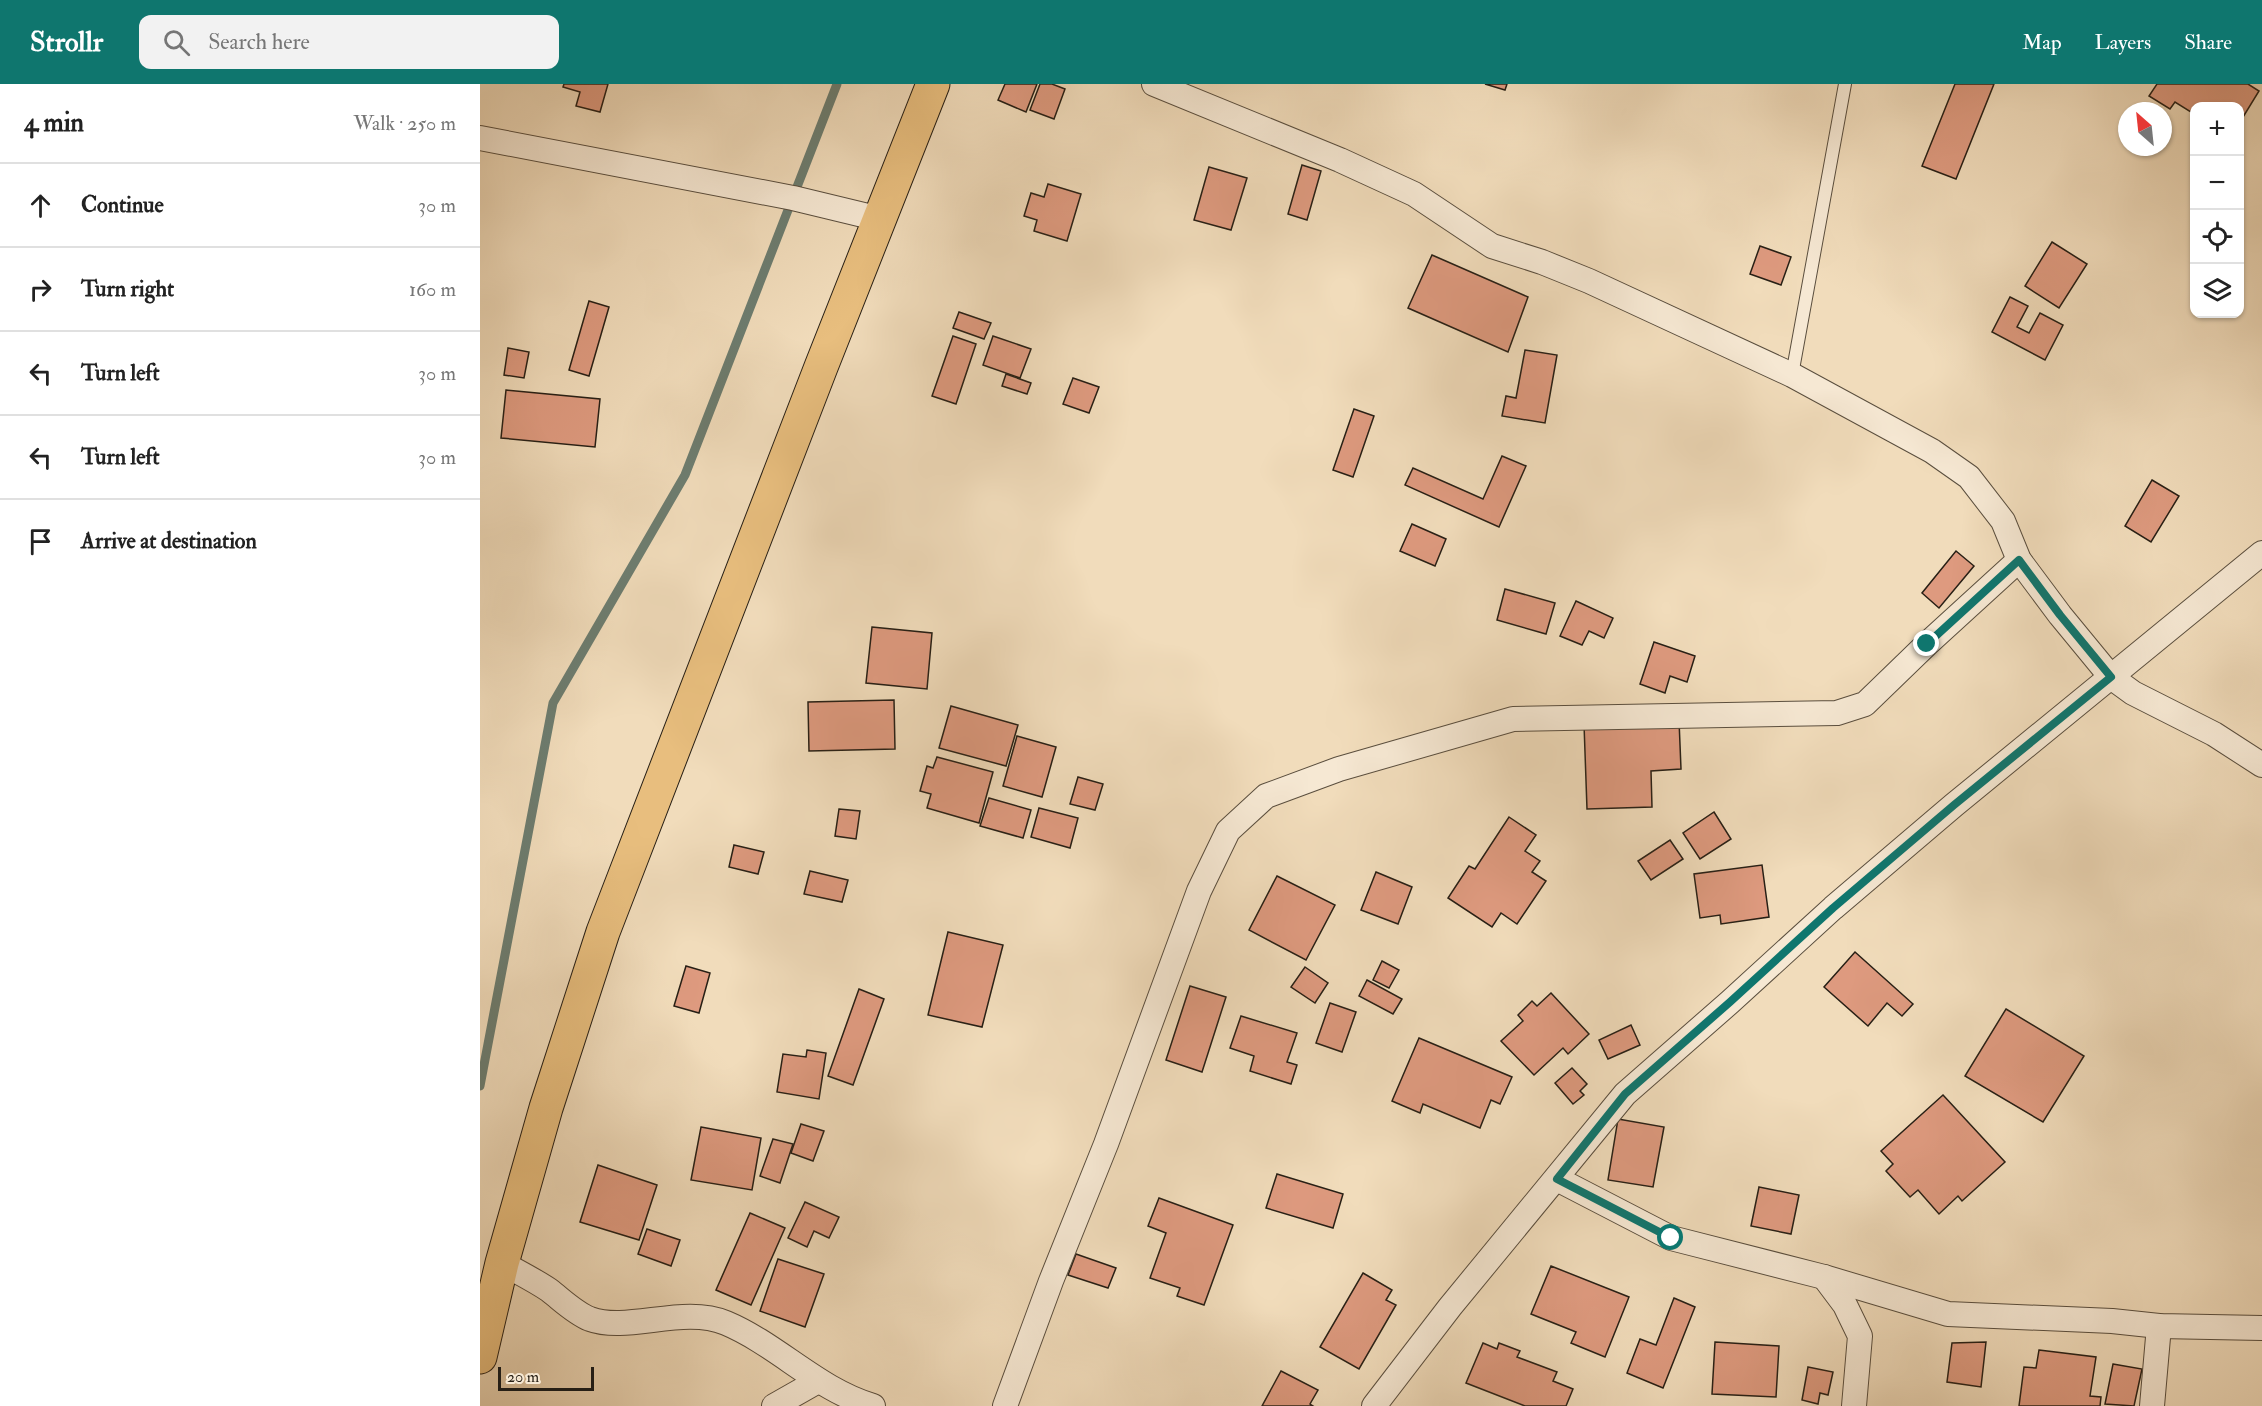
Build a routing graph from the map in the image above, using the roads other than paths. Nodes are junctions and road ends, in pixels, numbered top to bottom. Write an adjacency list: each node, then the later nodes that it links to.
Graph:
1 (933, 84): 5 (main road)
2 (1154, 84): 6 (street)
3 (1845, 84): 6 (lane)
4 (480, 138): 5 (street)
5 (880, 219): 12 (main road)
6 (1792, 375): 8 (street)
7 (2262, 553): 9 (street)
8 (2019, 560): 9 (street); 20 (street)
9 (2111, 677): 10 (street); 11 (street)
10 (2262, 765)
11 (1557, 1179): 13 (street); 21 (street)
12 (502, 1263): 16 (main road); 17 (street)
13 (1824, 1277): 14 (street); 22 (street)
14 (2159, 1326): 15 (street); 23 (street)
15 (2262, 1328)
16 (480, 1357)
17 (818, 1381): 18 (street); 19 (street)
18 (774, 1406)
19 (873, 1406)
20 (1005, 1406)
21 (1374, 1406)
22 (1854, 1406)
23 (2152, 1406)

